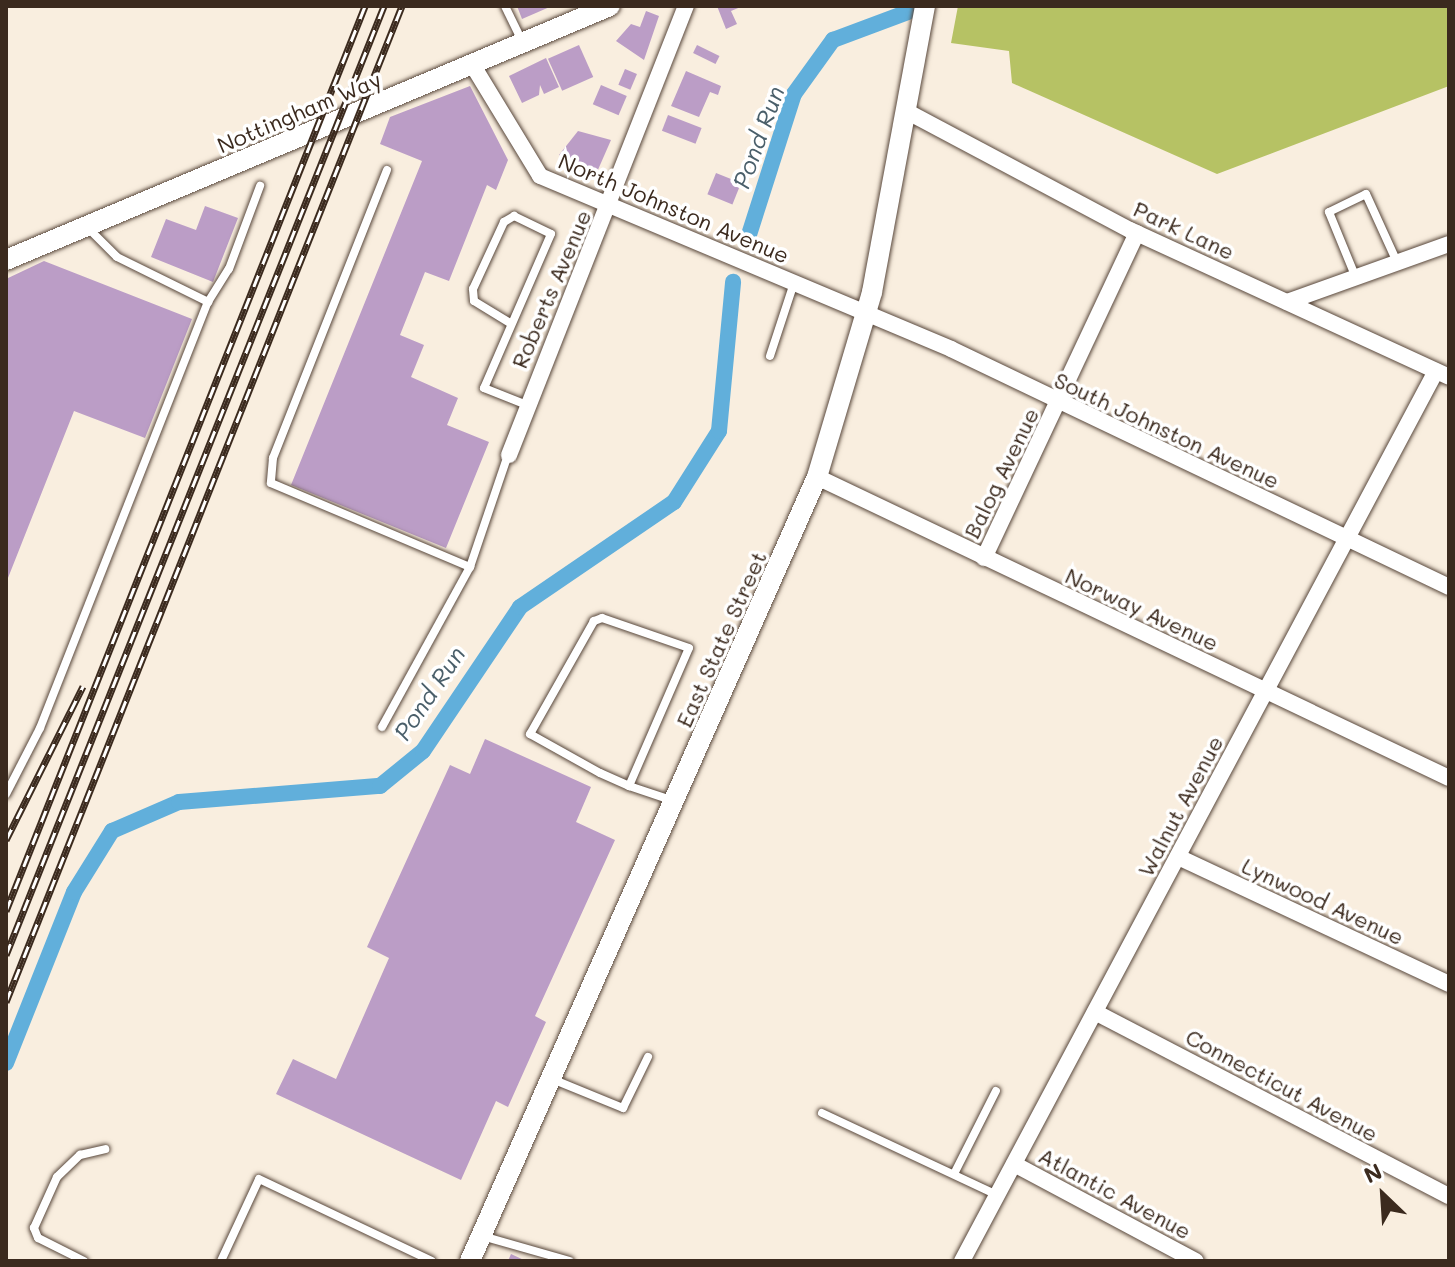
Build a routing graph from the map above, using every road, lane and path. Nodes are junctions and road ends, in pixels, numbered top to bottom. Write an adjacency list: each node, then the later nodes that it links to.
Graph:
1 (505, 6): 5 (lane)
2 (610, 6): 5 (street, Nottingham Way)
3 (686, 6): 10 (street, Roberts Avenue)
4 (925, 6): 7 (street, East State Street)
5 (522, 43): 6 (street, Nottingham Way)
6 (472, 64): 10 (street, North Johnston Avenue); 11 (street, Nottingham Way)
7 (906, 111): 12 (street, Park Lane); 20 (street, East State Street)
8 (387, 170): 30 (lane)
9 (260, 186): 18 (lane)
10 (610, 205): 17 (street, North Johnston Avenue); 24 (street, Roberts Avenue)
11 (86, 227): 14 (street, Nottingham Way); 18 (lane)
12 (1137, 233): 19 (street, Park Lane); 25 (street, Balog Avenue)
13 (1449, 244): 15 (street)
14 (6, 260)
15 (1397, 262): 16 (street); 16 (lane)
16 (1354, 273): 19 (street)
17 (794, 283): 20 (street, North Johnston Avenue); 22 (lane)
18 (208, 302): 36 (lane)
19 (1287, 302): 23 (street, Park Lane)
20 (867, 312): 25 (street, South Johnston Avenue); 27 (street, East State Street)
21 (511, 321): 21 (lane); 24 (lane)
22 (770, 356)
23 (1442, 374): 28 (street, Walnut Avenue)
24 (527, 405): 26 (street, Roberts Avenue)
25 (1058, 405): 28 (street, South Johnston Avenue); 29 (street, Balog Avenue)
26 (509, 455): 30 (lane)
27 (817, 477): 29 (street, Norway Avenue); 37 (street, East State Street)
28 (1347, 538): 31 (street, South Johnston Avenue); 32 (street, Walnut Avenue)
29 (984, 558): 32 (street, Norway Avenue)
30 (470, 567): 33 (lane)
31 (1449, 587)
32 (1266, 691): 34 (street, Norway Avenue); 38 (street, Walnut Avenue)
33 (382, 727)
34 (1449, 778)
35 (629, 786): 35 (lane); 37 (lane)
36 (6, 794)
37 (675, 802): 42 (street, East State Street)
38 (1178, 857): 39 (street, Lynwood Avenue); 40 (street, Walnut Avenue)
39 (1449, 984)
40 (1095, 1012): 46 (street, Walnut Avenue); 49 (street, Connecticut Avenue)
41 (648, 1057): 42 (lane)
42 (551, 1079): 50 (street, East State Street)
43 (996, 1091): 47 (lane)
44 (822, 1113): 47 (lane)
45 (105, 1149): 51 (lane)
46 (1014, 1164): 48 (street, Walnut Avenue); 57 (street, Atlantic Avenue)
47 (954, 1174): 48 (lane)
48 (997, 1195): 56 (street, Walnut Avenue)
49 (1449, 1196)
50 (482, 1235): 54 (street, East State Street); 55 (lane)
51 (84, 1261)
52 (221, 1261): 53 (lane)
53 (432, 1261)
54 (470, 1261)
55 (570, 1261)
56 (962, 1261)
57 (1196, 1261)

